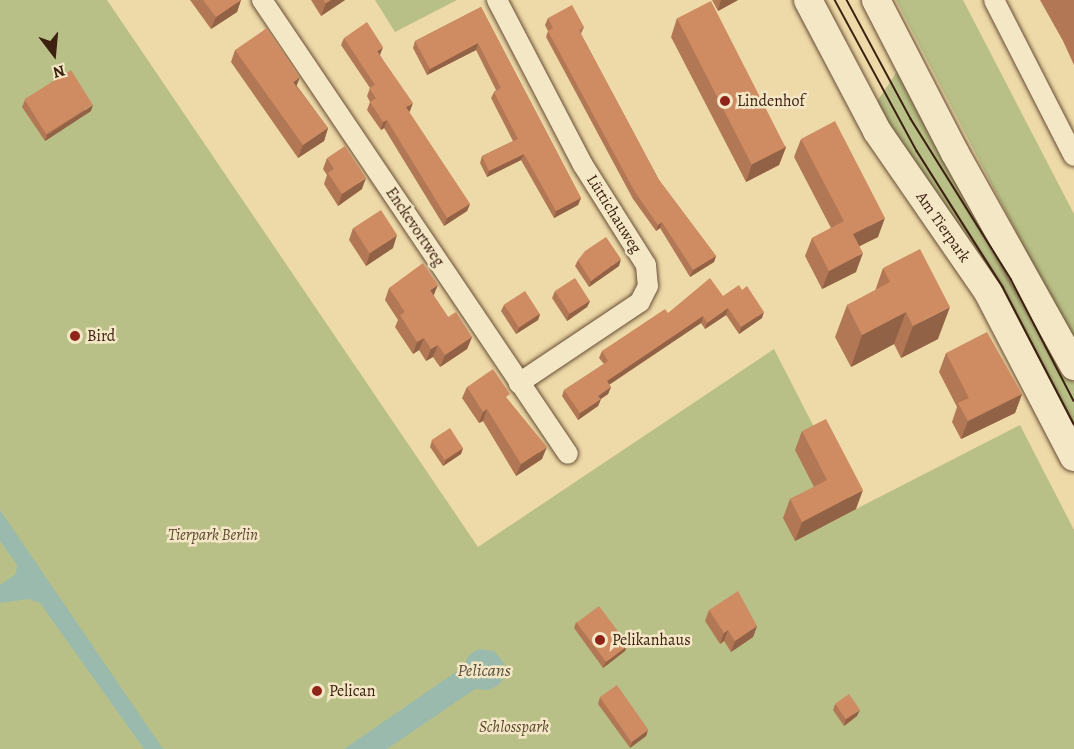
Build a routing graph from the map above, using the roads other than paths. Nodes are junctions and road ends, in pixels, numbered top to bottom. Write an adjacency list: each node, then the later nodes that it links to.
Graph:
1 (262, 0): 8 (street, Enckevortweg)
2 (497, 0): 8 (street, Lüttichauweg)
3 (808, 0): 10 (main road, Am Tierpark)
4 (876, 0): 7 (main road)
5 (994, 0): 6 (street)
6 (1074, 156)
7 (1074, 366)
8 (519, 383): 9 (street, Enckevortweg)
9 (568, 454)
10 (1074, 457)

